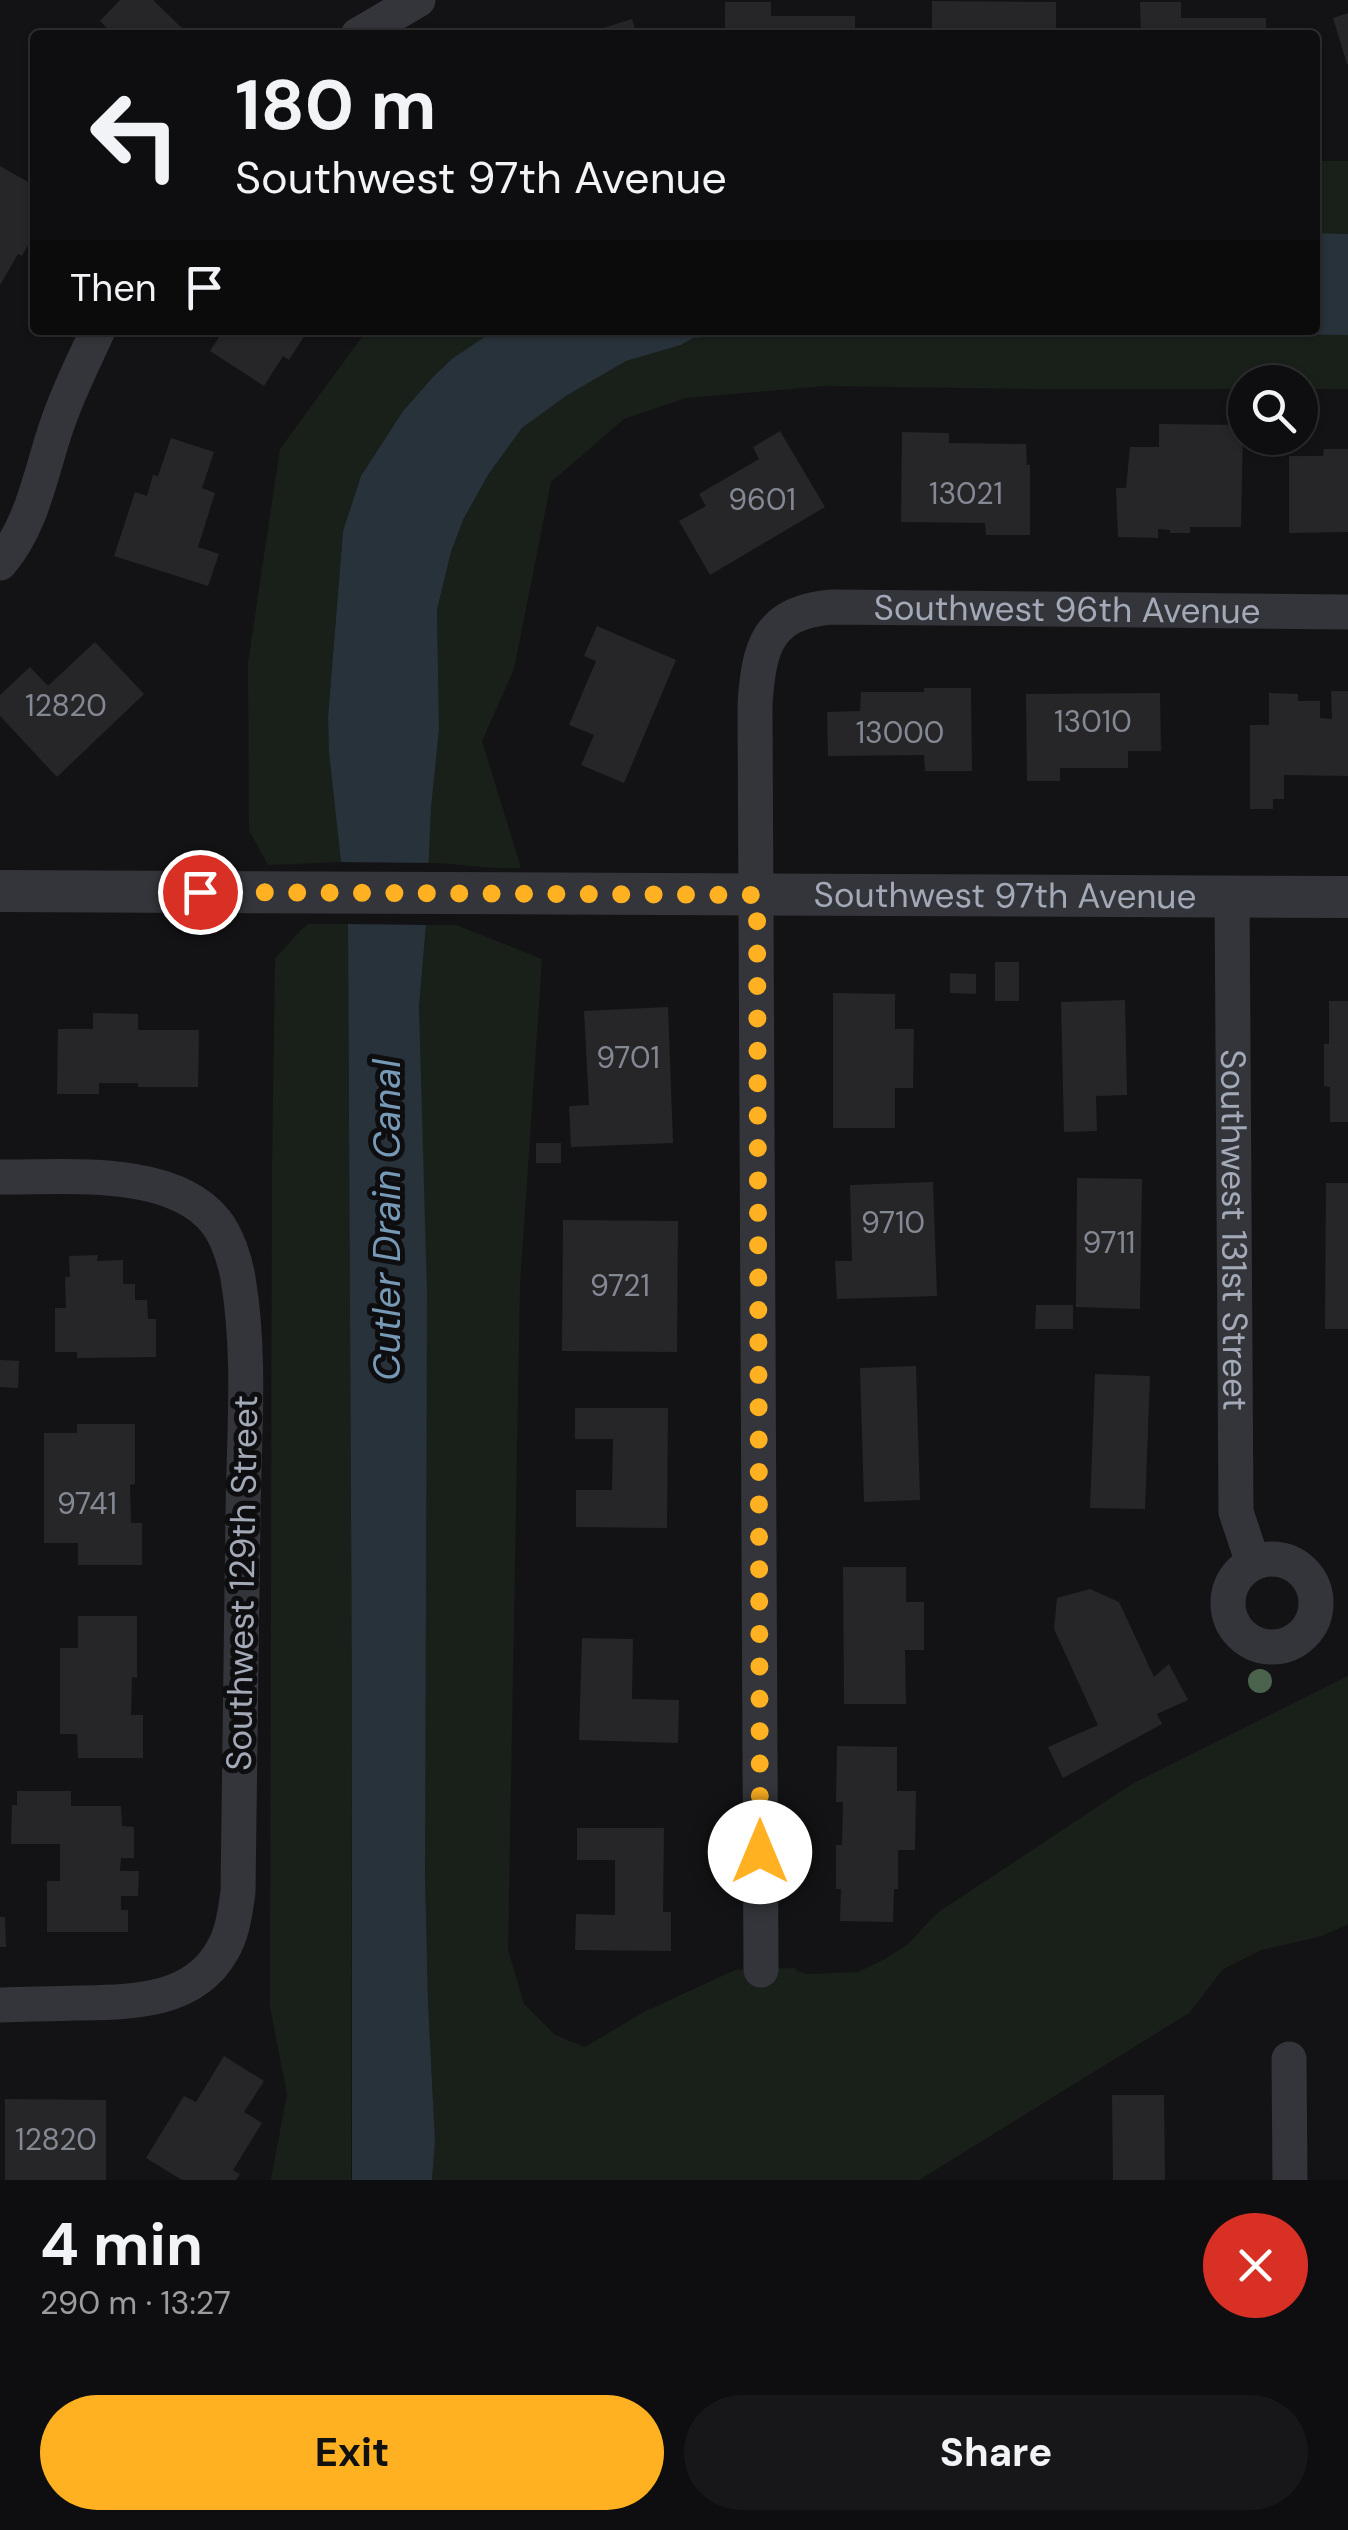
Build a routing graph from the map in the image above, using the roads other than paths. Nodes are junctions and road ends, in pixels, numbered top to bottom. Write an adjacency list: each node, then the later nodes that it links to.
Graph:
1 (418, 0): 2 (street)
2 (367, 30)
3 (96, 335): 4 (street)
4 (6, 556)
5 (1348, 612): 7 (street, Southwest 96th Avenue)
6 (0, 891): 7 (street, Southwest 97th Avenue)
7 (757, 895): 8 (street, Southwest 97th Avenue); 12 (street)
8 (1232, 895): 9 (street, Southwest 97th Avenue); 11 (street, Southwest 131st Street)
9 (1348, 896)
10 (0, 1178): 13 (street, Southwest 129th Street)
11 (1253, 1562)
12 (761, 1970)
13 (0, 2004)
14 (1289, 2059): 15 (street)
15 (1290, 2180)

